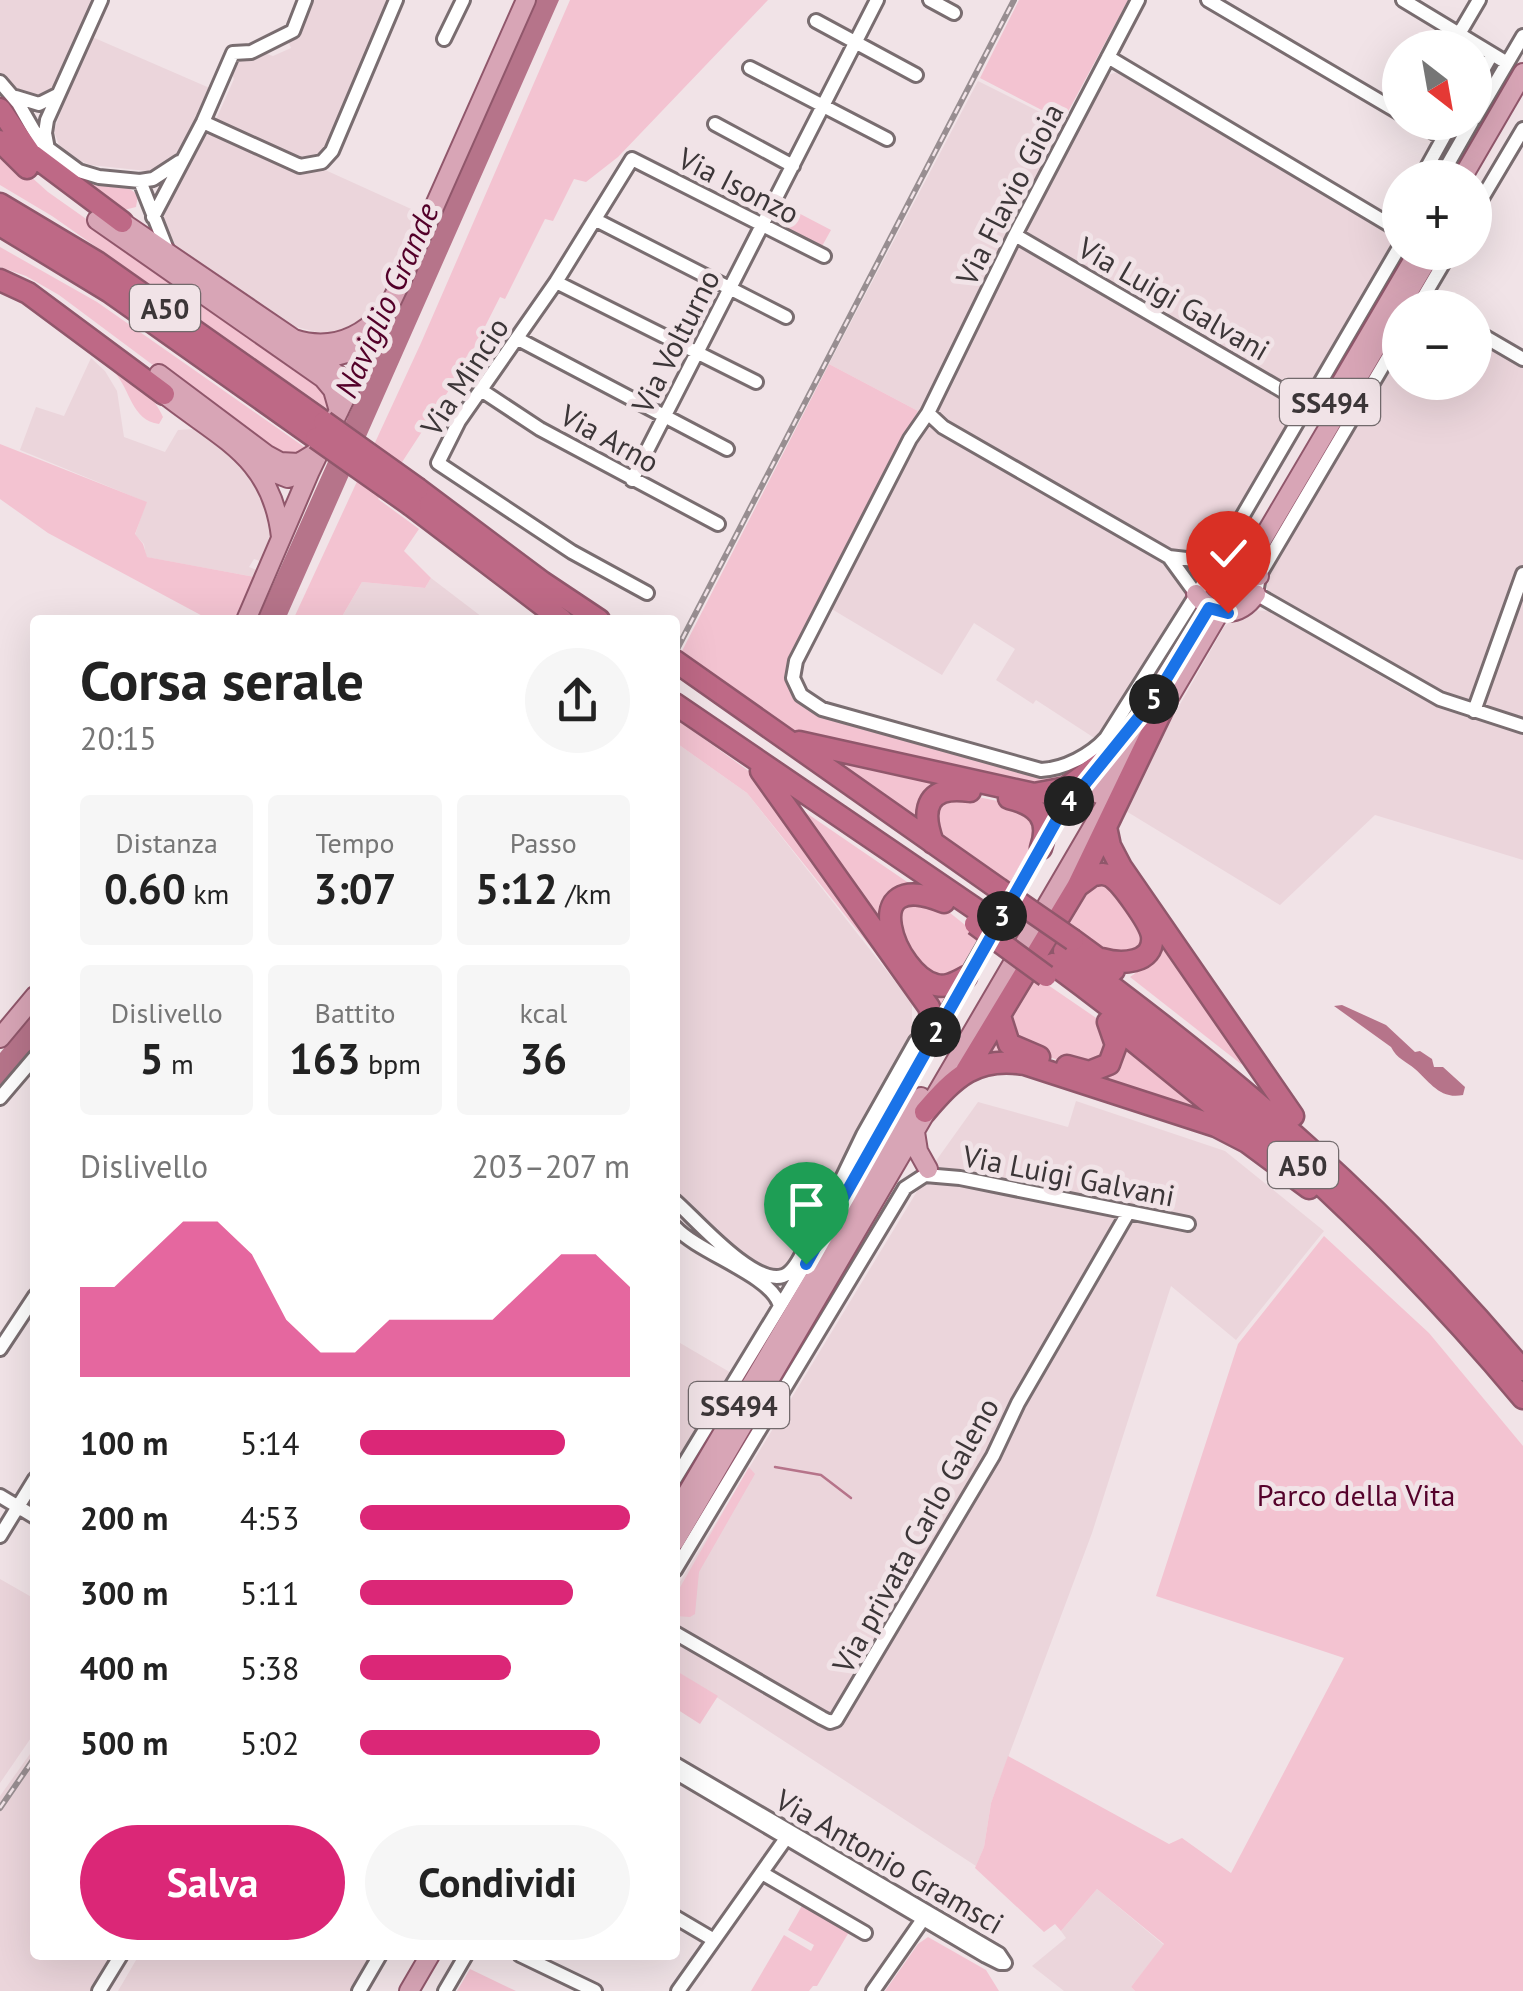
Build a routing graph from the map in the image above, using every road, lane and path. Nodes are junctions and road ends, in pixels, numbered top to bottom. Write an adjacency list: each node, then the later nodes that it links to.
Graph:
1 (101, 0): 26 (street)
2 (305, 0): 32 (street)
3 (396, 0): 32 (street)
4 (526, 0): 69 (main road)
5 (878, 0): 18 (street, Via Volturno)
6 (930, 0): 12 (street)
7 (1138, 0): 20 (street, Via Flavio Gioia)
8 (1208, 0): 29 (street)
9 (1403, 0): 14 (street)
10 (1479, 0): 15 (street)
11 (457, 2): 17 (street)
12 (954, 13)
13 (816, 21): 18 (street)
14 (1452, 30)
15 (1461, 30)
16 (1523, 36): 22 (street)
17 (444, 38)
18 (856, 43): 23 (street); 30 (street, Via Volturno)
19 (1492, 54): 22 (street)
20 (1108, 57): 51 (street); 56 (street, Via Flavio Gioia)
21 (750, 68): 30 (street)
22 (1515, 68): 27 (street); 40 (main road)
23 (916, 75)
24 (0, 82): 28 (street)
25 (1523, 93): 41 (main road)
26 (59, 94): 28 (street); 31 (street)
27 (1492, 97)
28 (10, 102): 31 (street); 37 (street); 52 (highway)
29 (1382, 102)
30 (823, 106): 35 (street); 42 (street, Via Volturno)
31 (51, 110): 37 (street)
32 (202, 122): 38 (street)
33 (715, 124): 42 (street)
34 (1523, 129): 44 (street)
35 (887, 140)
36 (0, 142): 49 (highway)
37 (48, 149): 43 (street)
38 (185, 157): 43 (street); 46 (street)
39 (632, 159): 50 (street, Via Mincio); 54 (street, Via Isonzo)
40 (1471, 160)
41 (1485, 160)
42 (792, 166): 54 (street, Via Volturno)
43 (140, 181): 46 (street); 48 (street)
44 (1492, 181)
45 (0, 191): 59 (highway)
46 (161, 199): 48 (street)
47 (0, 204): 59 (highway, A50)
48 (153, 217): 52 (street); 57 (street)
49 (97, 220): 52 (street); 67 (main road)
50 (596, 220): 66 (street, Via Mincio); 68 (street)
51 (1382, 221)
52 (122, 222): 57 (main road)
53 (0, 225): 60 (highway, A50)
54 (762, 226): 58 (street, Via Isonzo); 68 (street, Via Volturno)
55 (0, 235): 60 (highway)
56 (1015, 235): 82 (street, Via Luigi Galvani); 83 (street, Via Flavio Gioia)
57 (168, 253): 67 (street); 71 (main road)
58 (824, 256)
59 (97, 262): 85 (highway, A50)
60 (68, 265): 85 (highway, A50)
61 (0, 270): 80 (highway)
62 (1386, 270): 82 (street)
63 (1408, 270): 97 (main road, SS494)
64 (1421, 270): 97 (main road, SS494)
65 (0, 280): 80 (highway)
66 (556, 282): 72 (street, Via Mincio); 75 (street)
67 (191, 287): 77 (main road)
68 (730, 288): 70 (street); 75 (street, Via Volturno)
69 (389, 308): 71 (main road); 74 (main road)
70 (786, 317)
71 (286, 336): 77 (main road)
72 (518, 339): 81 (street, Via Mincio); 84 (street)
73 (1492, 341): 76 (street)
74 (369, 347): 77 (main road); 85 (main road)
75 (697, 352): 79 (street); 84 (street, Via Volturno)
76 (1523, 359)
77 (312, 362): 85 (main road)
78 (1382, 364): 97 (street)
79 (756, 382)
80 (162, 384): 86 (main road); 88 (main road)
81 (482, 390): 91 (street, Via Arno); 100 (street, Via Mincio)
82 (1307, 405): 97 (street)
83 (928, 413): 96 (street); 115 (street, Via Flavio Gioia)
84 (665, 416): 87 (street); 91 (street, Via Volturno)
85 (329, 422): 86 (main road); 89 (main road); 92 (highway, A50, bridge)
86 (248, 441): 90 (main road)
87 (727, 449)
88 (251, 461): 90 (main road); 95 (main road)
89 (310, 471): 90 (main road); 93 (main road)
90 (272, 474): 93 (main road)
91 (632, 480): 94 (street, Via Arno)
92 (415, 497): 99 (highway, A50); 103 (highway, A50)
93 (291, 513): 95 (main road)
94 (718, 524)
95 (281, 538): 102 (main road)
96 (1169, 558): 97 (street); 101 (street)
97 (1246, 566): 101 (main road, SS494); 101 (main road); 111 (street)
98 (1523, 574): 111 (street)
99 (542, 582): 104 (highway, A50); 105 (highway)
100 (647, 593)
101 (1208, 604): 108 (main road, SS494); 115 (street)
102 (248, 615)
103 (556, 615)
104 (592, 615)
105 (608, 615)
106 (680, 665): 109 (highway)
107 (680, 676): 109 (highway, A50)
108 (1161, 699): 115 (street); 117 (highway); 133 (main road, SS494); 138 (main road, SS494)
109 (730, 706): 114 (highway); 122 (highway, A50)
110 (680, 709): 113 (highway)
111 (1474, 712): 112 (street)
112 (1523, 726)
113 (712, 731): 116 (highway); 122 (highway, A50)
114 (775, 732): 115 (highway); 118 (highway)
115 (1099, 755): 119 (street)
116 (760, 771): 121 (highway); 129 (highway)
117 (1106, 827): 120 (highway); 134 (highway)
118 (933, 843): 119 (highway); 122 (highway)
119 (1042, 848): 124 (street)
120 (1077, 887): 123 (highway); 126 (highway)
121 (944, 902): 122 (highway); 124 (highway)
122 (987, 907): 123 (highway, bridge); 123 (highway, A50)
123 (1064, 955): 127 (highway); 134 (highway); 142 (highway, A50); 150 (highway, A50)
124 (966, 978): 129 (street)
125 (30, 1002): 128 (main road)
126 (1000, 1016): 127 (highway); 131 (highway)
127 (1107, 1020): 139 (highway)
128 (0, 1038)
129 (922, 1044): 146 (street); 147 (street)
130 (30, 1063): 132 (street)
131 (964, 1073): 133 (highway); 139 (highway)
132 (0, 1098)
133 (925, 1112): 135 (main road, SS494)
134 (1293, 1116): 142 (highway)
135 (915, 1132): 136 (main road, SS494); 137 (main road)
136 (896, 1166): 137 (street, Via Luigi Galvani); 138 (street); 140 (street); 162 (main road, SS494)
137 (934, 1172): 140 (street, Via Luigi Galvani); 143 (street, Via Luigi Galvani)
138 (875, 1175): 151 (main road, SS494)
139 (1309, 1188): 150 (highway)
140 (899, 1196): 162 (street)
141 (680, 1206): 147 (street)
142 (1378, 1209): 153 (highway, A50)
143 (1128, 1213): 144 (street, Via Luigi Galvani); 163 (street, Via privata Carlo Galeno)
144 (1188, 1224)
145 (680, 1231): 148 (street)
146 (801, 1272): 147 (street); 148 (street); 151 (main road)
147 (766, 1274)
148 (779, 1303): 155 (street)
149 (30, 1304): 152 (street)
150 (1443, 1304): 154 (highway, A50)
151 (782, 1332): 158 (main road, SS494)
152 (0, 1349)
153 (1523, 1370)
154 (1523, 1398)
155 (680, 1471)
156 (30, 1487): 159 (street)
157 (0, 1496): 159 (street)
158 (680, 1505)
159 (17, 1507): 160 (street); 161 (street)
160 (30, 1515)
161 (0, 1536)
162 (681, 1545)
163 (680, 1636)
164 (680, 1767): 166 (street, Via Antonio Gramsci)
165 (680, 1775): 166 (street, Via Antonio Gramsci)
166 (788, 1835): 167 (street); 168 (street, Via Antonio Gramsci)
167 (762, 1873): 170 (street); 171 (street)
168 (926, 1916): 168 (street, Via Antonio Gramsci); 187 (street)
169 (680, 1920): 171 (street)
170 (865, 1933)
171 (714, 1940): 186 (street)
172 (119, 1960): 179 (street)
173 (127, 1960): 180 (street)
174 (377, 1960): 181 (street)
175 (413, 1960): 182 (main road)
176 (427, 1960): 183 (main road)
177 (463, 1960): 184 (street)
178 (530, 1960): 185 (street)
179 (98, 1991)
180 (108, 1991)
181 (359, 1991)
182 (394, 1991)
183 (408, 1991)
184 (445, 1991)
185 (595, 1991)
186 (678, 1991)
187 (873, 1991)

